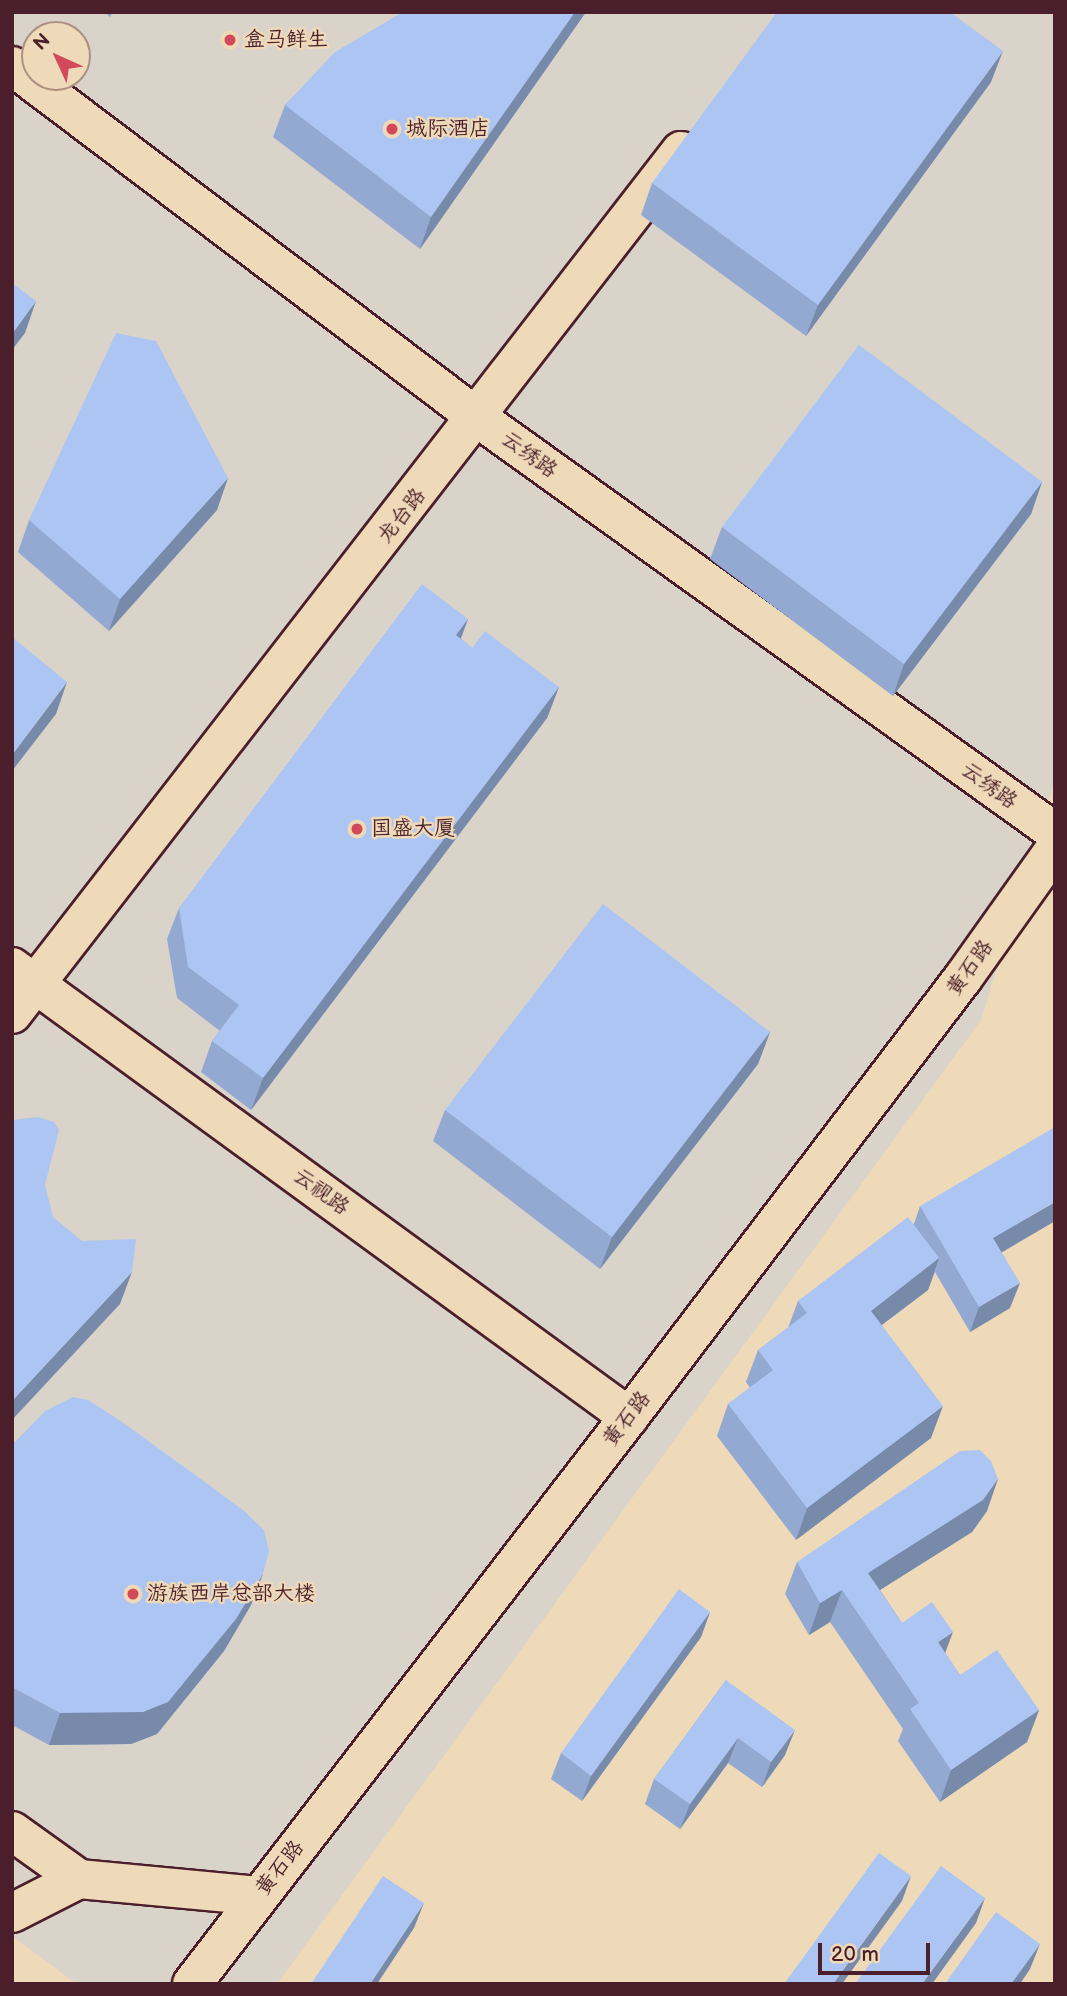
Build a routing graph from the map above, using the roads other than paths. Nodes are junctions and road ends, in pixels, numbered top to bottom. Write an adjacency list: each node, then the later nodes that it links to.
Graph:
1 (12, 66): 3 (street, 云绣路)
2 (703, 122): 3 (street, 龙台路)
3 (478, 418): 4 (street, 云绣路); 6 (street, 龙台路)
4 (1055, 832)
5 (1055, 849): 8 (street, 黄石路)
6 (24, 976): 7 (street, 龙台路); 8 (street, 云视路)
7 (12, 1014)
8 (629, 1417): 11 (street, 黄石路)
9 (12, 1831): 10 (street)
10 (79, 1879): 11 (street); 12 (street)
11 (258, 1896): 13 (street, 黄石路)
12 (12, 1913)
13 (192, 1984)

